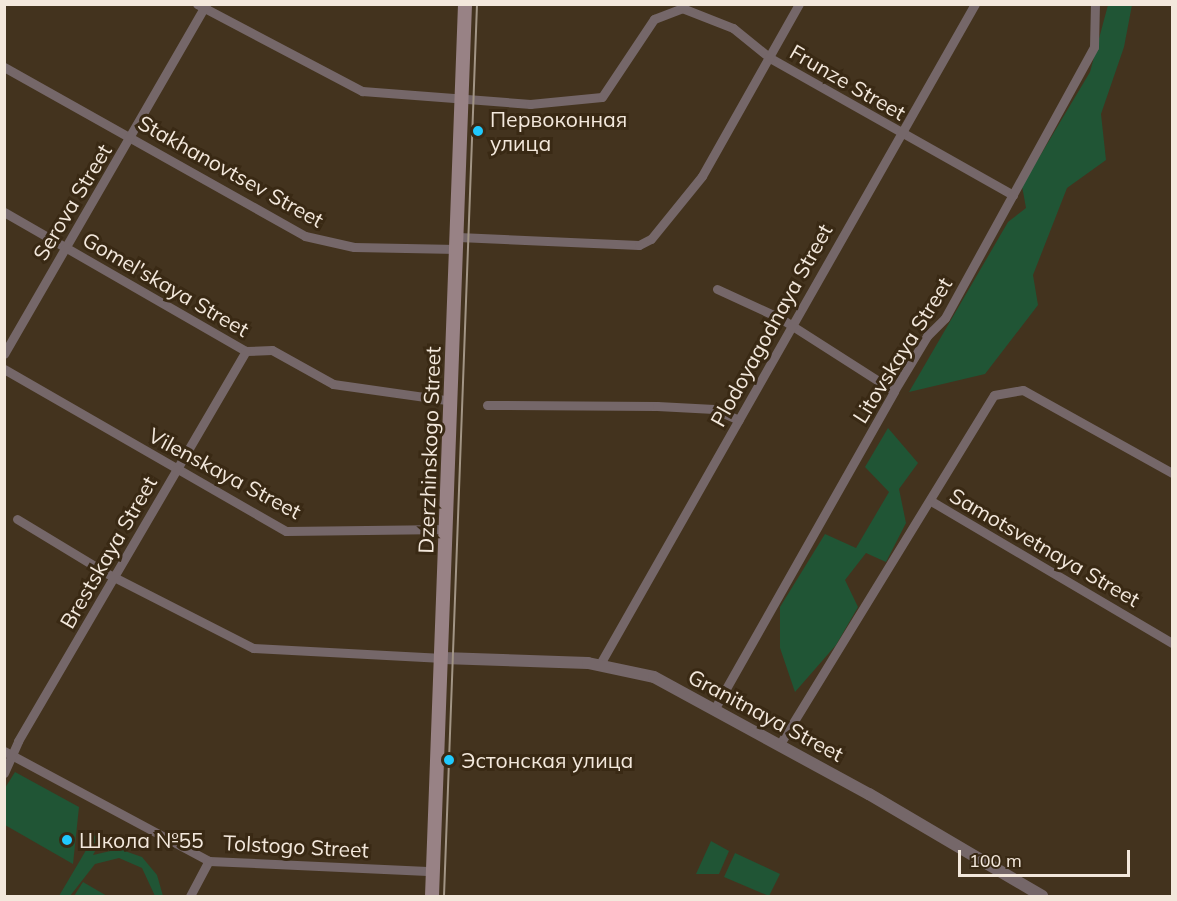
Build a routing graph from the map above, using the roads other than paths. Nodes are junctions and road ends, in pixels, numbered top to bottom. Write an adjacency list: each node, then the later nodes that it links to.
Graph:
1 (465, 4): 8 (main road, Dzerzhinskogo Street)
2 (799, 4): 6 (street)
3 (975, 4): 9 (street, Plodoyagodnaya Street)
4 (1095, 4): 11 (street, Litovskaya Street)
5 (202, 6): 8 (street); 10 (street, Serova Street)
6 (770, 58): 8 (street, Frunze Street); 9 (street, Frunze Street); 13 (street, Stakhanovtsev Street)
7 (4, 66): 10 (street, Stakhanovtsev Street)
8 (461, 97): 13 (main road, Dzerzhinskogo Street)
9 (898, 132): 11 (street, Frunze Street); 16 (street, Plodoyagodnaya Street)
10 (129, 136): 13 (street, Stakhanovtsev Street); 14 (street, Serova Street)
11 (1013, 195): 20 (street, Litovskaya Street)
12 (4, 212): 14 (street, Gomel'skaya Street)
13 (458, 243): 21 (main road, Dzerzhinskogo Street)
14 (65, 248): 17 (street, Gomel'skaya Street); 18 (street, Serova Street)
15 (717, 289): 16 (street)
16 (792, 325): 20 (street); 23 (street, Plodoyagodnaya Street)
17 (246, 351): 21 (street, Gomel'skaya Street); 24 (street, Brestskaya Street)
18 (4, 354)
19 (4, 369): 24 (street, Vilenskaya Street)
20 (894, 391): 33 (street, Litovskaya Street)
21 (452, 401): 28 (main road, Dzerzhinskogo Street)
22 (486, 405): 23 (street)
23 (739, 420): 32 (street, Plodoyagodnaya Street)
24 (177, 469): 28 (street, Vilenskaya Street); 29 (street, Brestskaya Street)
25 (1173, 473): 26 (street)
26 (931, 501): 30 (street, Samotsvetnaya Street); 34 (street)
27 (17, 519): 29 (street)
28 (447, 529): 31 (main road, Dzerzhinskogo Street)
29 (115, 576): 31 (street); 36 (street, Brestskaya Street)
30 (1173, 643)
31 (442, 658): 32 (street, Granitnaya Street); 39 (main road, Dzerzhinskogo Street)
32 (600, 664): 33 (street, Granitnaya Street)
33 (715, 708): 34 (street, Granitnaya Street)
34 (780, 744): 42 (street, Granitnaya Street)
35 (4, 751): 36 (street, Tolstogo Street)
36 (13, 758): 37 (street, Brestskaya Street); 38 (street, Tolstogo Street)
37 (4, 773)
38 (210, 861): 39 (street, Tolstogo Street); 40 (street)
39 (433, 871): 41 (main road, Dzerzhinskogo Street)
40 (190, 897)
41 (432, 897)
42 (1042, 897)

